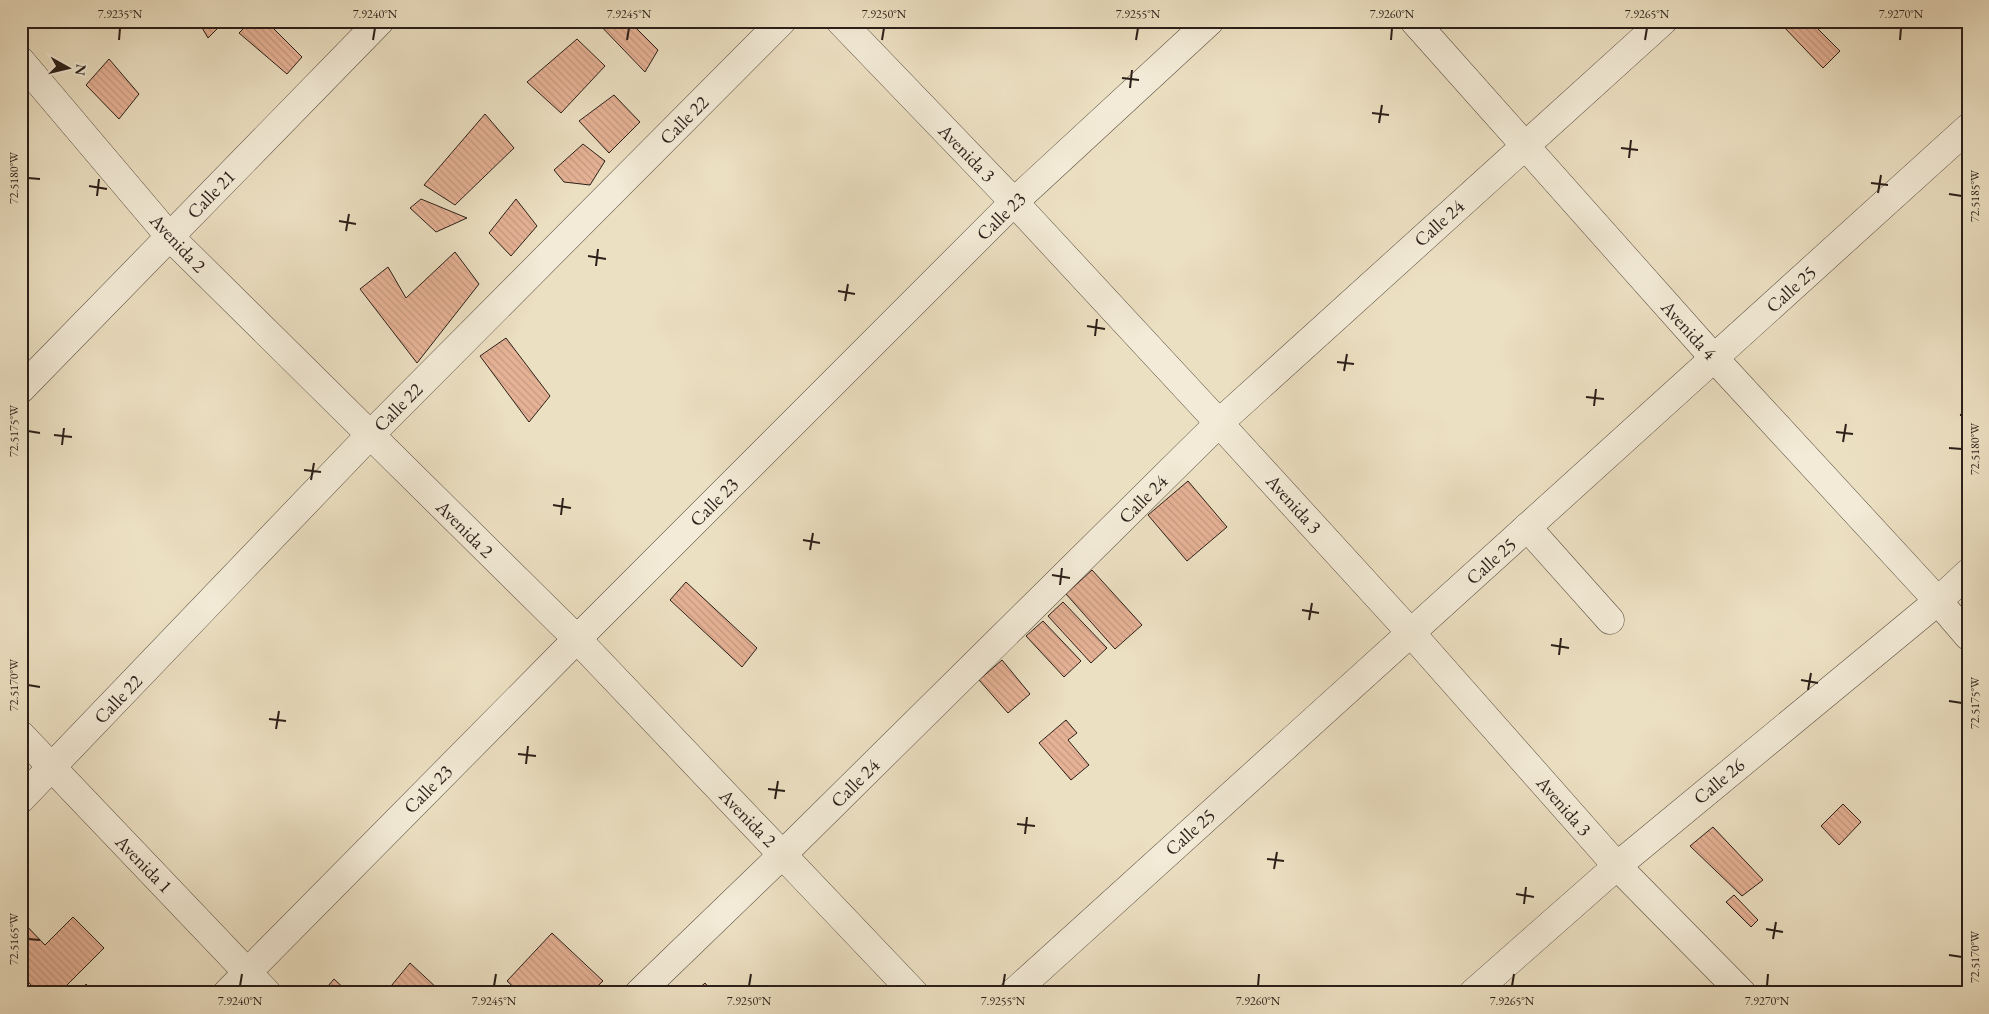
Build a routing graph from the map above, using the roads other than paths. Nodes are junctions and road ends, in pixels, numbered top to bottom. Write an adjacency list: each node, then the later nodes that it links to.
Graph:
1 (380, 21): 11 (street, Calle 21)
2 (782, 21): 15 (street, Calle 22)
3 (840, 21): 10 (street, Avenida 3)
4 (1210, 21): 10 (street, Calle 23)
5 (1414, 21): 9 (street, Avenida 4)
6 (1663, 21): 9 (street, Calle 24)
7 (21, 61): 11 (street, Avenida 2)
8 (1968, 128): 12 (street, Calle 25)
9 (1524, 145): 12 (street, Avenida 4); 14 (street, Calle 24)
10 (1014, 202): 14 (street, Avenida 3); 22 (street, Calle 23)
11 (170, 237): 13 (street, Calle 21); 15 (street, Avenida 2)
12 (1714, 358): 16 (street, Calle 25); 18 (street, Avenida 4)
13 (21, 389)
14 (1219, 423): 20 (street, Avenida 3); 26 (street, Calle 24)
15 (370, 435): 22 (street, Avenida 2); 24 (street, Calle 22)
16 (1527, 527): 19 (street); 20 (street, Calle 25)
17 (1968, 573): 18 (street, Calle 26)
18 (1938, 601): 21 (street, Avenida 4); 27 (street, Calle 26)
19 (1610, 620)
20 (1411, 633): 27 (street, Avenida 3); 33 (street, Calle 25)
21 (1968, 636)
22 (577, 639): 26 (street, Avenida 2); 28 (street, Calle 23)
23 (21, 736): 24 (street, Avenida 1)
24 (52, 769): 25 (street, Calle 22); 28 (street, Avenida 1)
25 (21, 799)
26 (783, 854): 31 (street, Calle 24); 32 (street, Avenida 2)
27 (1617, 866): 34 (street, Calle 26); 35 (street, Avenida 3)
28 (248, 972): 29 (street, Calle 23); 30 (street, Avenida 1)
29 (227, 993)
30 (267, 993)
31 (639, 993)
32 (914, 993)
33 (1013, 993)
34 (1473, 993)
35 (1742, 993)

